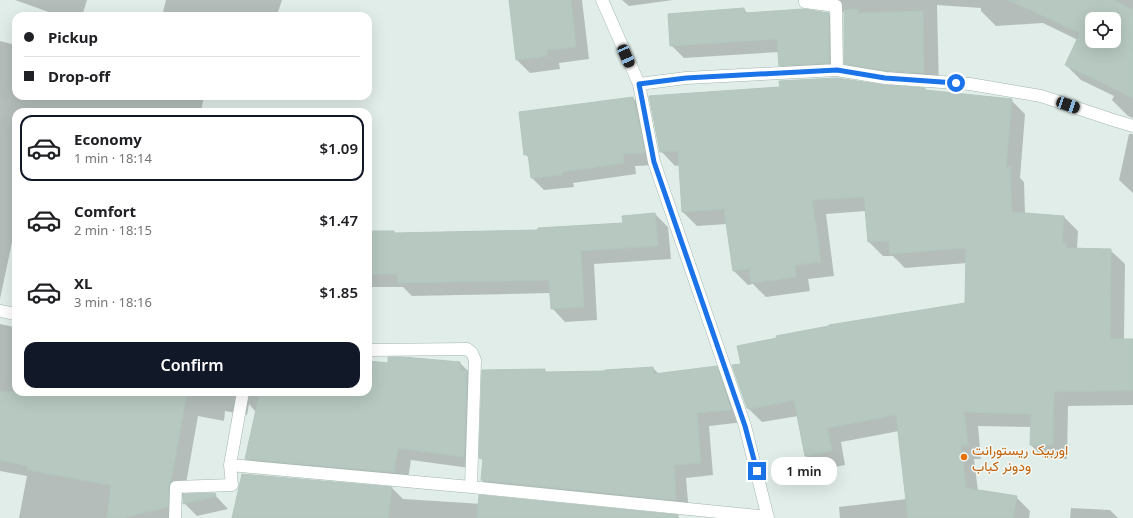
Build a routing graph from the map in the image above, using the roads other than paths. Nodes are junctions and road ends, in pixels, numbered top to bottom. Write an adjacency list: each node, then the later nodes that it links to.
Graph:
1 (602, 0): 4 (street)
2 (805, 0): 3 (street)
3 (837, 70): 4 (street); 5 (street)
4 (639, 84): 13 (street)
5 (1133, 126)
6 (0, 311): 7 (street)
7 (12, 313)
8 (372, 350): 11 (street)
9 (242, 396): 10 (street)
10 (230, 465): 11 (street); 12 (street)
11 (471, 487): 13 (street)
12 (175, 518)
13 (768, 518)

